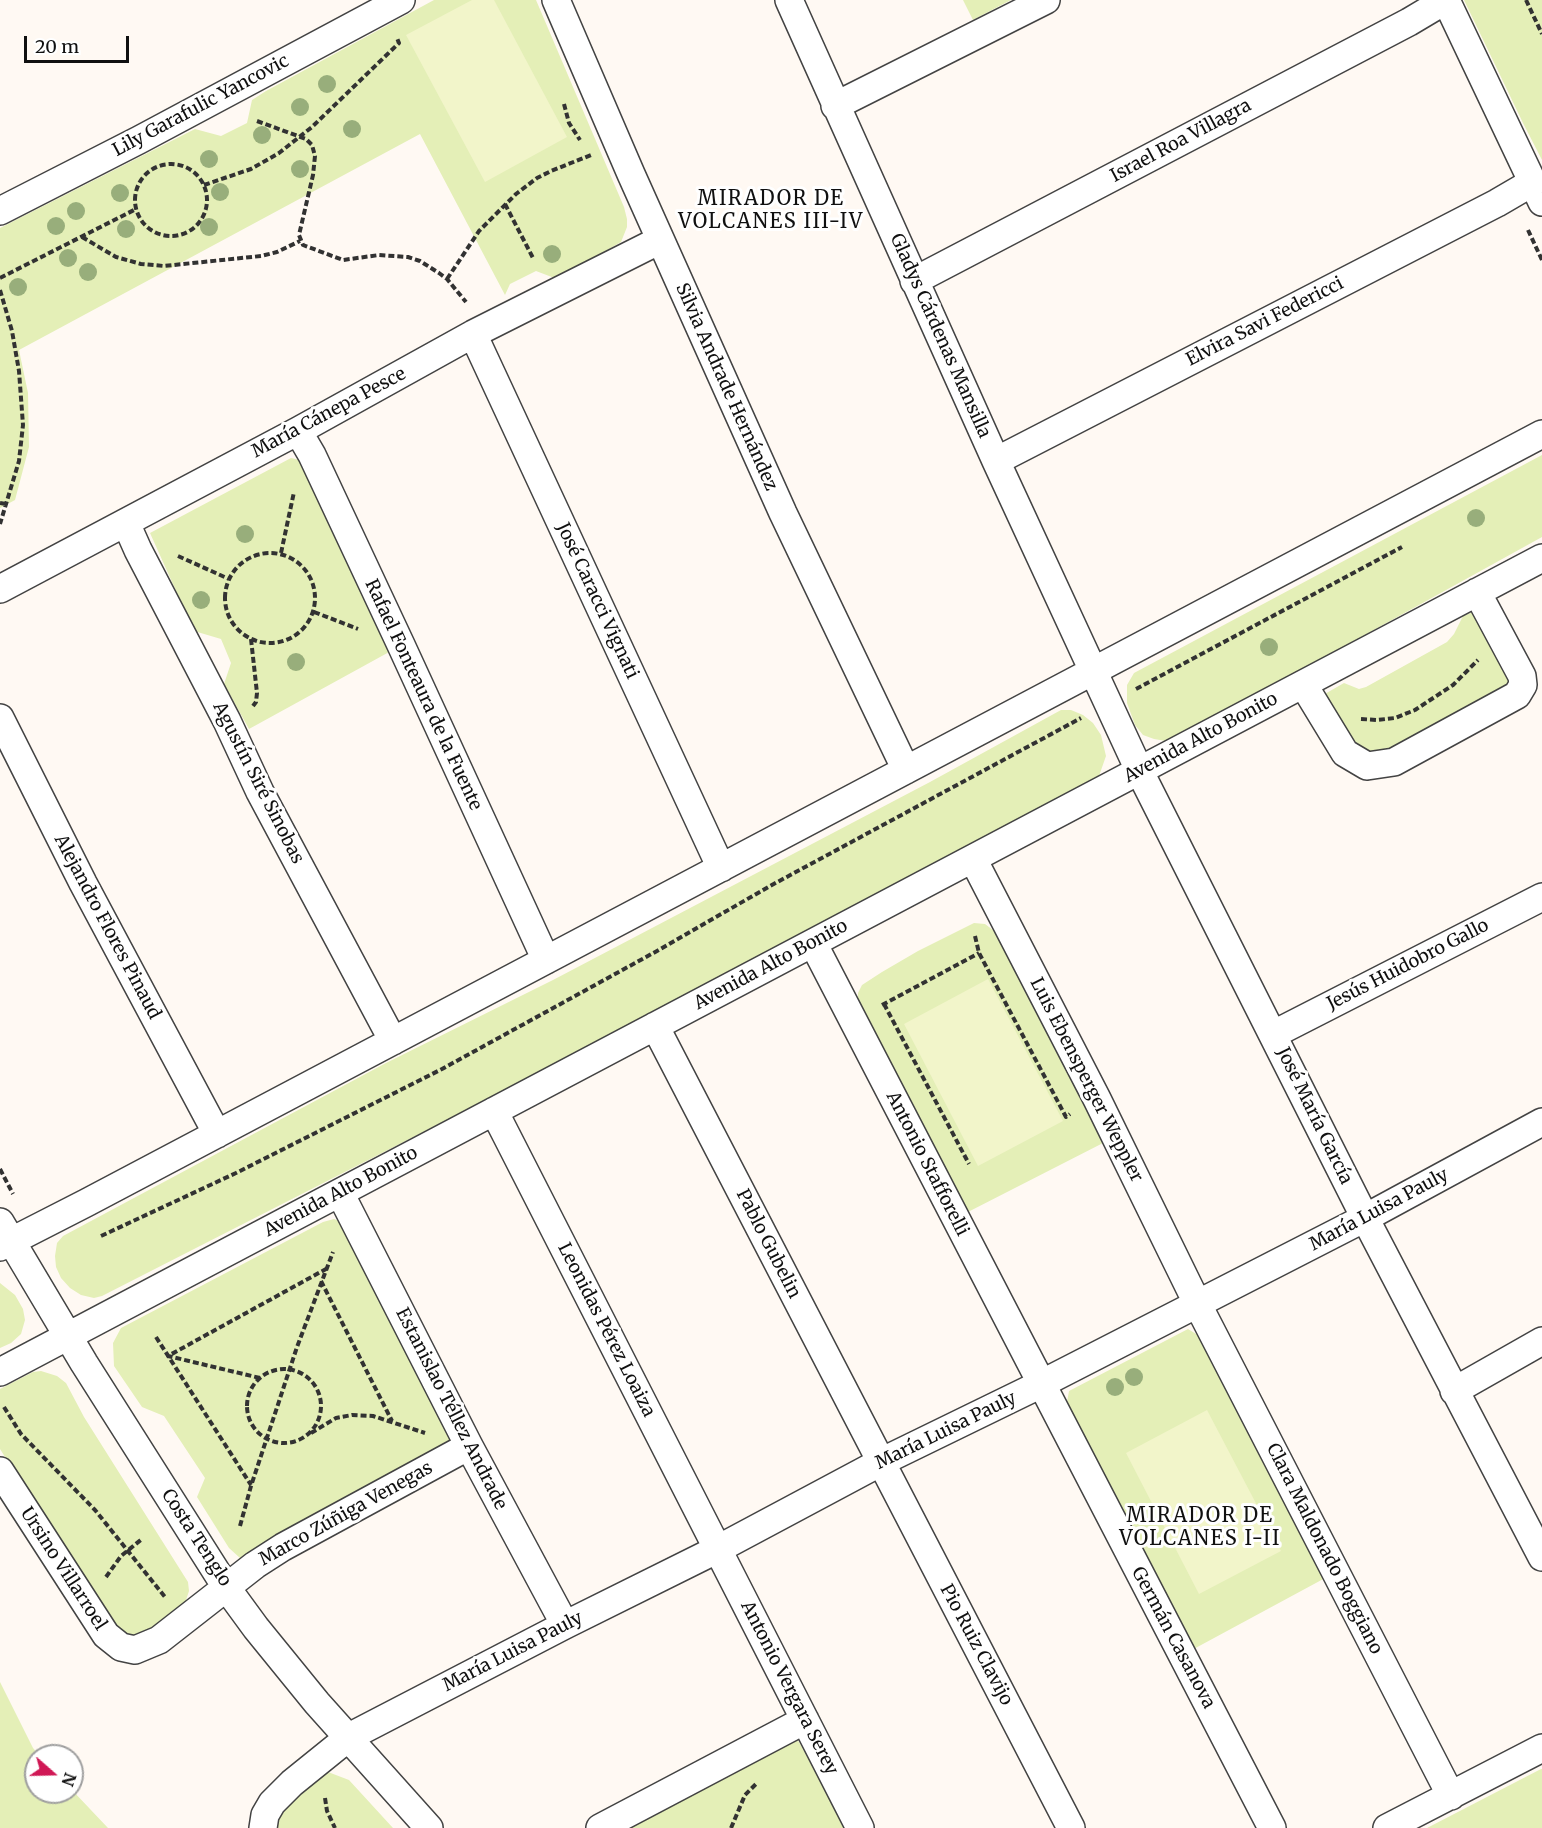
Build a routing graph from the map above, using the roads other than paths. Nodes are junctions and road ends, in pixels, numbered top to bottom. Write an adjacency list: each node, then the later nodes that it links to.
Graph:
1 (401, 0): 8 (street, Lily Garafulic Yancovic)
2 (556, 0): 9 (street, Silvia Andrade Hernández)
3 (789, 0): 6 (street, Gladys Cárdenas Mansilla)
4 (1046, 0): 6 (street)
5 (1446, 0): 7 (street); 10 (street, Israel Roa Villagra)
6 (835, 106): 10 (street, Gladys Cárdenas Mansilla)
7 (1538, 192): 14 (street, Elvira Savi Federicci)
8 (0, 211)
9 (660, 240): 11 (street, María Cánepa Pesce); 22 (street, Silvia Andrade Hernández)
10 (914, 281): 14 (street, Gladys Cárdenas Mansilla)
11 (473, 334): 12 (street, María Cánepa Pesce); 25 (street, José Caracci Vignati)
12 (298, 431): 15 (street, María Cánepa Pesce); 28 (street, Rafael Fonteaura de la Fuente)
13 (1542, 434): 19 (street)
14 (996, 461): 19 (street, Gladys Cárdenas Mansilla)
15 (126, 523): 17 (street, María Cánepa Pesce); 31 (street, Agustín Siré Sinobas)
16 (1542, 558): 18 (street, Avenida Alto Bonito)
17 (0, 589)
18 (1477, 592): 20 (street, Avenida Alto Bonito); 20 (street)
19 (1093, 671): 22 (street); 23 (street, José María García)
20 (1303, 684): 23 (street, Avenida Alto Bonito)
21 (0, 718): 34 (street, Alejandro Flores Pinaud)
22 (906, 770): 25 (street)
23 (1139, 770): 24 (street, Avenida Alto Bonito); 30 (street, José María García)
24 (973, 859): 27 (street, Avenida Alto Bonito); 38 (street, Luis Ebensperger Weppler)
25 (721, 868): 28 (street)
26 (1542, 897): 30 (street, Jesús Huidobro Gallo)
27 (813, 943): 29 (street, Avenida Alto Bonito); 42 (street, Antonio Stafforelli)
28 (546, 960): 31 (street)
29 (655, 1026): 32 (street, Avenida Alto Bonito); 45 (street, Pablo Gubelin)
30 (1274, 1034): 36 (street, José María García)
31 (393, 1041): 34 (street)
32 (494, 1111): 35 (street, Avenida Alto Bonito); 47 (street, Leonidas Pérez Loaiza)
33 (1542, 1122): 36 (street, María Luisa Pauly)
34 (217, 1134): 37 (street)
35 (340, 1193): 39 (street, Avenida Alto Bonito); 44 (street, Estanislao Téllez Andrade)
36 (1365, 1218): 38 (street, María Luisa Pauly); 43 (street, José María García)
37 (4, 1236): 39 (street, Costa Tenglo)
38 (1197, 1303): 42 (street, María Luisa Pauly); 54 (street, Clara Maldonado Boggiano)
39 (68, 1336): 41 (street, Avenida Alto Bonito); 49 (street, Costa Tenglo)
40 (1542, 1341): 43 (street)
41 (0, 1372)
42 (1041, 1384): 45 (street, María Luisa Pauly); 60 (street, Germán Casanova)
43 (1454, 1391): 48 (street, José María García)
44 (469, 1446): 49 (street, Marco Zúñiga Venegas); 50 (street, Estanislao Téllez Andrade)
45 (881, 1462): 47 (street, María Luisa Pauly); 59 (street, Pio Ruiz Clavijo)
46 (0, 1471): 49 (street, Ursino Villarroel)
47 (718, 1549): 50 (street, María Luisa Pauly); 51 (street, Antonio Vergara Serey)
48 (1540, 1549)
49 (226, 1587): 52 (street, Costa Tenglo)
50 (566, 1625): 52 (street, María Luisa Pauly)
51 (805, 1720): 57 (street); 58 (street, Antonio Vergara Serey)
52 (349, 1737): 55 (street, María Luisa Pauly); 56 (street, Costa Tenglo)
53 (1542, 1748): 54 (street)
54 (1451, 1796): 61 (street)
55 (264, 1828)
56 (429, 1828)
57 (600, 1828)
58 (860, 1828)
59 (1071, 1828)
60 (1272, 1828)
61 (1387, 1828)

